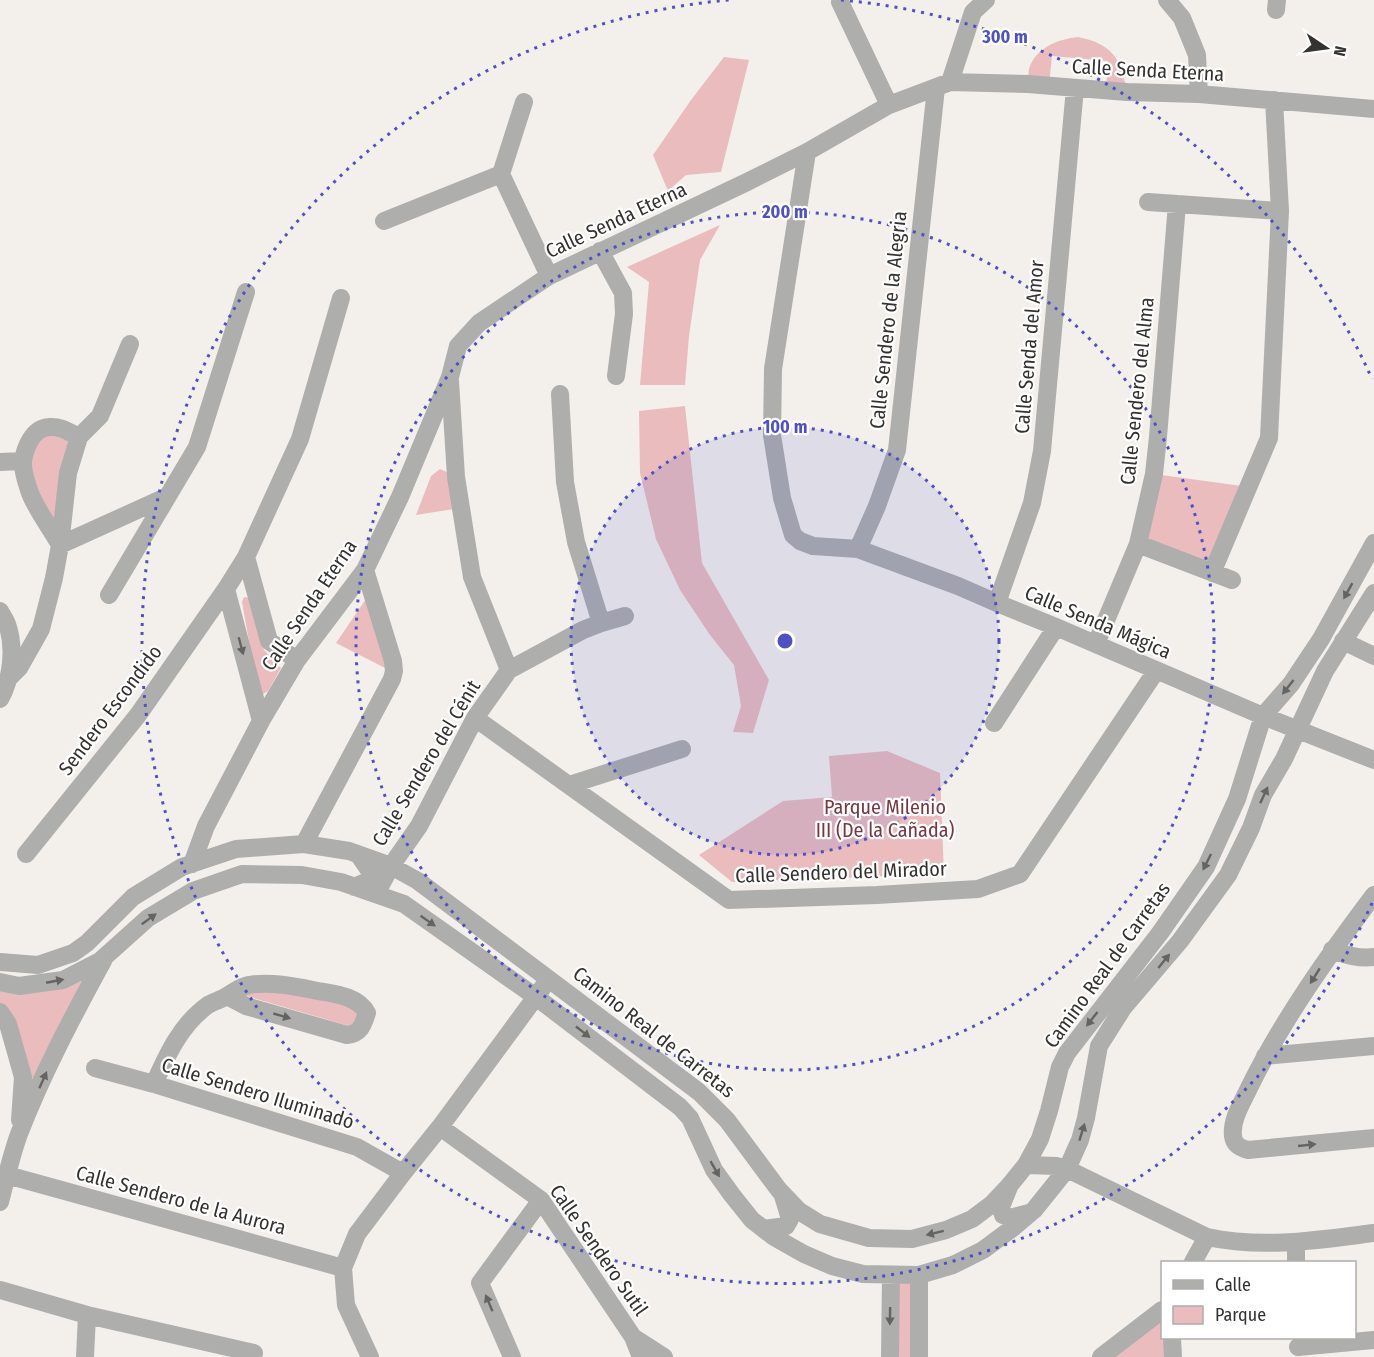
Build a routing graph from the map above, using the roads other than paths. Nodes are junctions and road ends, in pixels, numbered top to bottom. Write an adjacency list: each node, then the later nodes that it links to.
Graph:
1 (1167, 0): 6 (street)
2 (840, 2): 9 (street)
3 (976, 4): 4 (street, Calle Sendero de la Alegria)
4 (943, 85): 5 (street, Calle Senda Eterna); 9 (street, Calle Senda Eterna); 32 (street, Calle Sendero de la Alegria)
5 (1075, 88): 6 (street, Calle Senda Eterna); 40 (street, Calle Senda del Amor)
6 (1199, 94): 7 (street, Calle Senda Eterna)
7 (1274, 100): 10 (street, Calle Senda Eterna); 15 (street)
8 (524, 102): 12 (street)
9 (889, 105): 11 (street, Calle Senda Eterna)
10 (1374, 109)
11 (807, 152): 17 (street, Calle Senda Eterna); 32 (street, Calle Senda Mágica)
12 (501, 174): 16 (street); 18 (street)
13 (1148, 202): 14 (street)
14 (1177, 204): 15 (street); 30 (street, Calle Sendero del Alma)
15 (1280, 211): 35 (street)
16 (384, 221)
17 (600, 251): 18 (street, Calle Senda Eterna); 22 (street)
18 (549, 276): 23 (street, Calle Senda Eterna)
19 (246, 292): 28 (street)
20 (341, 298): 33 (street, Sendero Escondido)
21 (130, 344): 25 (street)
22 (616, 376)
23 (450, 377): 34 (street, Calle Senda Eterna); 50 (street)
24 (560, 394): 43 (street)
25 (79, 437): 26 (street); 31 (street)
26 (23, 461): 27 (street); 31 (street)
27 (0, 462)
28 (166, 497): 31 (street); 39 (street)
29 (1374, 543): 54 (street, Camino Real de Carretas, one-way to 54)
30 (1138, 544): 35 (street); 47 (street, Calle Sendero del Alma)
31 (60, 545): 45 (street)
32 (858, 549): 40 (street, Calle Senda Mágica)
33 (246, 557): 37 (street, Sendero Escondido); 49 (street)
34 (364, 570): 49 (street, Calle Senda Eterna); 62 (street)
35 (1212, 573): 36 (street)
36 (1232, 580)
37 (226, 590): 56 (street, one-way to 56); 63 (street, Sendero Escondido)
38 (1374, 593): 46 (street, Camino Real de Carretas)
39 (109, 595)
40 (997, 603): 44 (street, Calle Senda Mágica)
41 (625, 616): 43 (street, Calle Sendero del Cénit)
42 (4, 618): 45 (street); 52 (street)
43 (601, 623): 50 (street, Calle Sendero del Cénit)
44 (1056, 627): 47 (street, Calle Senda Mágica); 57 (street)
45 (41, 628): 52 (street)
46 (1342, 641): 48 (street); 58 (street, Camino Real de Carretas)
47 (1096, 644): 51 (street, Calle Senda Mágica)
48 (1374, 656)
49 (297, 660): 56 (street, Calle Senda Eterna)
50 (509, 670): 55 (street, Calle Sendero del Cénit)
51 (1156, 671): 54 (street, Calle Senda Mágica); 61 (street, Calle Sendero del Mirador)
52 (9, 678): 53 (street)
53 (0, 699)
54 (1263, 716): 58 (street, Calle Senda Mágica); 88 (street, Camino Real de Carretas, one-way to 88)
55 (475, 718): 61 (street, Calle Sendero del Mirador); 66 (street, Calle Sendero del Cénit)
56 (261, 721): 65 (street, Calle Senda Eterna)
57 (994, 723)
58 (1299, 730): 60 (street, Calle Senda Mágica); 89 (street, Camino Real de Carretas, one-way to 58)
59 (682, 749): 61 (street)
60 (1374, 760)
61 (570, 785)
62 (304, 844): 64 (street, Camino Real de Carretas); 65 (street, Camino Real de Carretas)
63 (26, 854)
64 (358, 854): 66 (street, Camino Real de Carretas); 68 (street)
65 (192, 864): 75 (street, Camino Real de Carretas)
66 (391, 866): 67 (street, Camino Real de Carretas); 69 (street, Calle Sendero del Cénit)
67 (418, 881): 71 (street); 76 (street, Camino Real de Carretas)
68 (354, 887): 69 (street, Camino Real de Carretas); 73 (street, Camino Real de Carretas, one-way to 68)
69 (376, 894): 71 (street, Camino Real de Carretas)
70 (1374, 895): 72 (street)
71 (401, 903): 79 (street, Camino Real de Carretas, one-way to 79)
72 (1332, 950): 74 (street); 82 (street, one-way to 82)
73 (105, 957): 77 (street, Camino Real de Carretas, one-way to 73); 86 (street, one-way to 73)
74 (1374, 957)
75 (0, 962)
76 (549, 978): 79 (street); 93 (street, Camino Real de Carretas)
77 (0, 982)
78 (227, 996): 78 (street, one-way to 78); 84 (street)
79 (536, 997): 85 (street); 99 (street, Camino Real de Carretas, one-way to 99)
80 (0, 1012): 86 (street)
81 (1374, 1046): 82 (street)
82 (1265, 1056): 87 (street, one-way to 87)
83 (95, 1068): 84 (street, Calle Sendero Iluminado)
84 (153, 1084): 90 (street, Calle Sendero Iluminado)
85 (440, 1127): 90 (street); 94 (street, Calle Sendero Sutil)
86 (19, 1134): 91 (street)
87 (1374, 1138)
88 (1026, 1165): 89 (street); 92 (street, Camino Real de Carretas)
89 (1067, 1169): 96 (street, Camino Real de Carretas); 101 (street)
90 (403, 1173): 107 (street)
91 (3, 1178): 95 (street); 107 (street, Calle Sendero de la Aurora)
92 (1009, 1186): 96 (street); 98 (street, Camino Real de Carretas)
93 (782, 1193): 97 (street, Camino Real de Carretas); 99 (street)
94 (542, 1200): 113 (street, Calle Sendero Sutil); 120 (street, one-way to 94)
95 (0, 1202)
96 (1029, 1213): 103 (street, Camino Real de Carretas)
97 (822, 1224): 98 (street, Camino Real de Carretas, one-way to 97); 104 (street)
98 (960, 1224): 103 (street)
99 (764, 1229): 104 (street, Camino Real de Carretas)
100 (1374, 1233): 102 (street)
101 (1207, 1237): 102 (street); 105 (street)
102 (1296, 1243): 106 (street)
103 (979, 1251): 109 (street, Camino Real de Carretas)
104 (809, 1256): 108 (street, Camino Real de Carretas)
105 (1194, 1261)
106 (1296, 1261)
107 (343, 1268): 119 (street)
108 (891, 1275): 109 (street, Camino Real de Carretas); 123 (street, one-way to 123)
109 (919, 1275): 124 (street)
110 (0, 1290): 112 (street)
111 (1161, 1311): 125 (street)
112 (87, 1315): 117 (street); 118 (street)
113 (633, 1337): 121 (street, Calle Sendero Sutil); 122 (street, Calle Sendero Sutil)
114 (1172, 1339): 126 (street)
115 (1374, 1340): 116 (street)
116 (1298, 1347)
117 (255, 1350)
118 (85, 1357)
119 (370, 1357)
120 (512, 1357)
121 (641, 1357)
122 (664, 1357)
123 (890, 1357)
124 (919, 1357)
125 (1101, 1357)
126 (1173, 1357)

